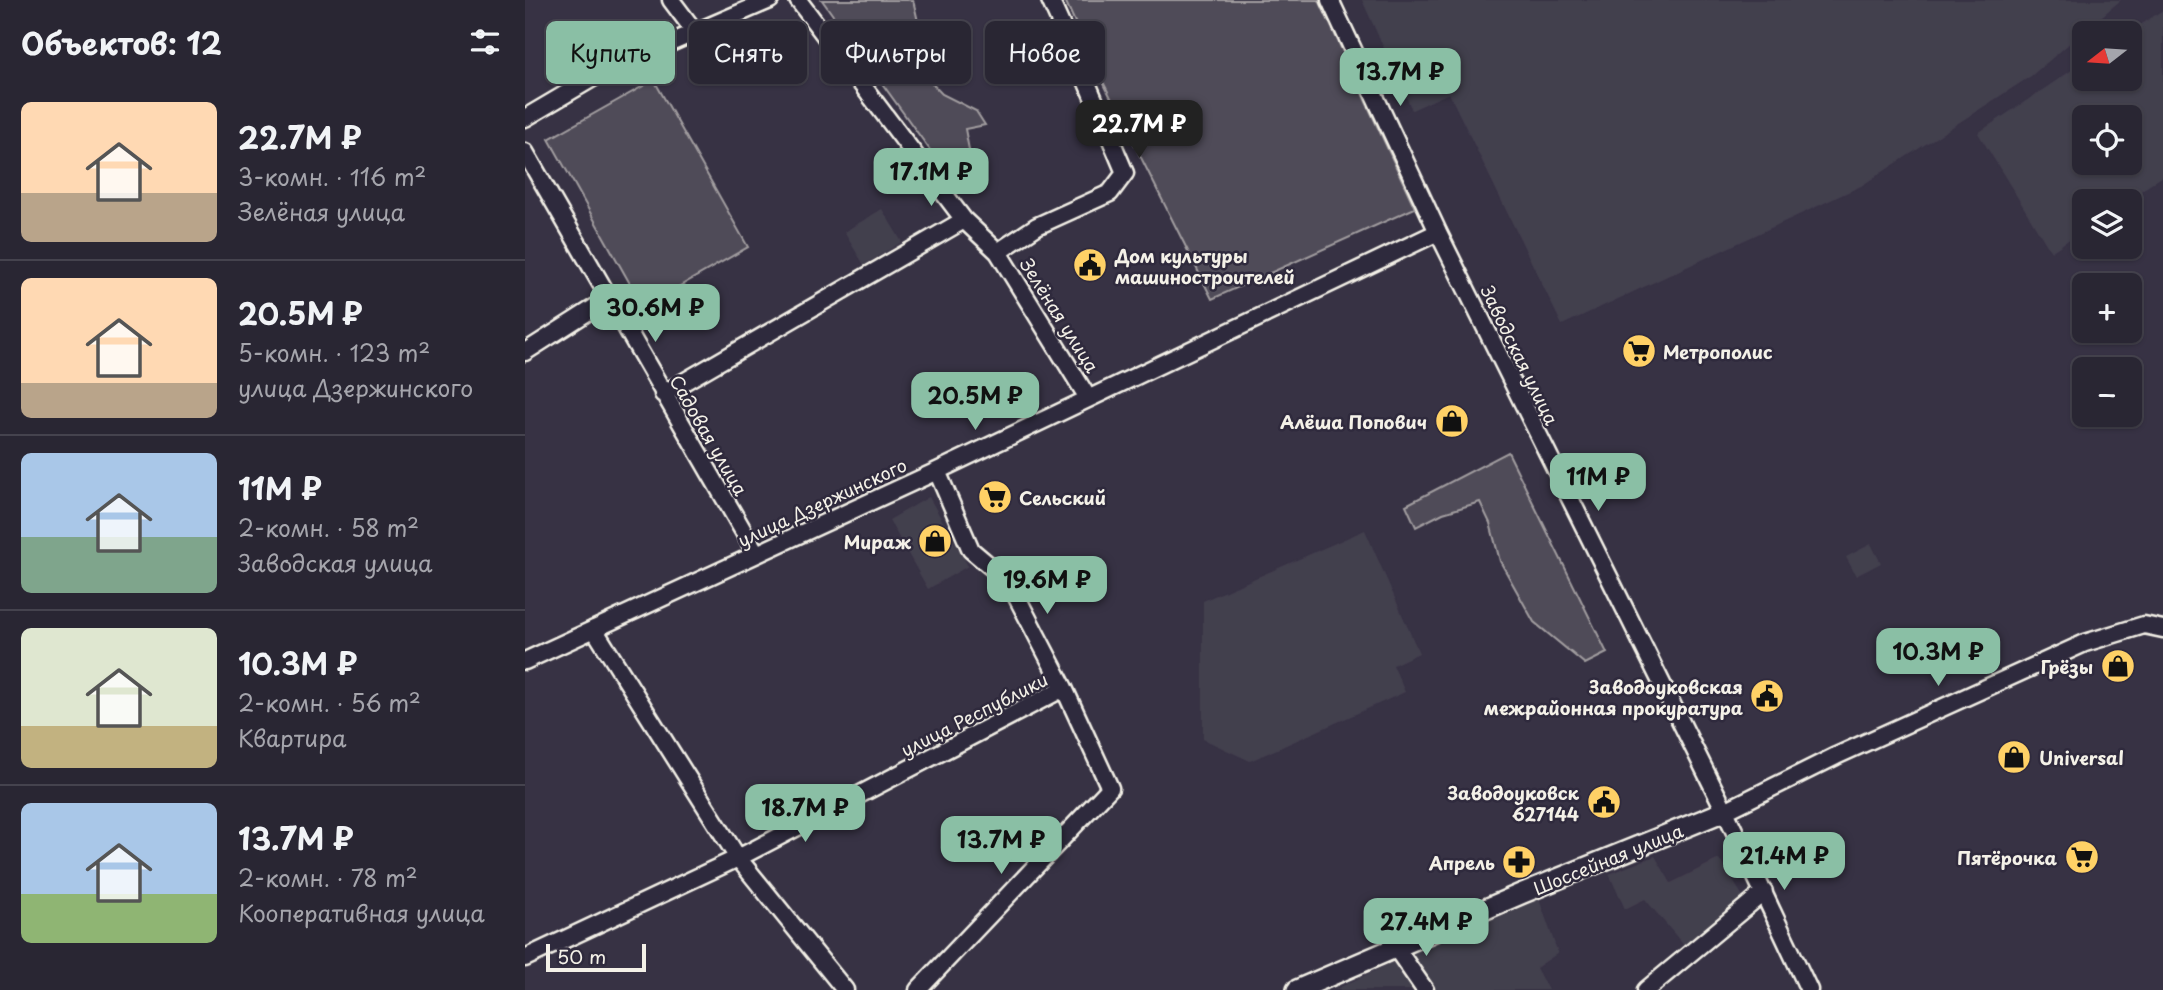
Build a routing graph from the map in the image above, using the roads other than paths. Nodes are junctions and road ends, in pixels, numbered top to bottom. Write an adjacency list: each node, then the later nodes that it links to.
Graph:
1 (671, 0): 7 (street)
2 (771, 0): 6 (street)
3 (798, 0): 11 (street, Зелёная улица)
4 (1050, 0): 13 (street, Зелёная улица)
5 (1330, 0): 12 (street, Заводская улица)
6 (721, 21)
7 (689, 24)
8 (689, 35): 9 (street)
9 (525, 118)
10 (525, 152): 14 (street, Садовая улица)
11 (964, 220): 13 (street, Зелёная улица); 16 (street)
12 (1438, 232): 17 (street, улица Дзержинского); 24 (street, Заводская улица)
13 (998, 251): 17 (street, Зелёная улица)
14 (608, 299): 15 (street); 16 (street, Садовая улица)
15 (525, 352)
16 (663, 394): 19 (street, Садовая улица)
17 (1089, 398): 18 (street, улица Дзержинского)
18 (937, 471): 19 (street, улица Дзержинского); 23 (street)
19 (756, 554): 20 (street, улица Дзержинского)
20 (594, 629): 22 (street, улица Дзержинского); 25 (street)
21 (2163, 629): 24 (street)
22 (525, 661)
23 (1064, 688): 25 (street, улица Республики); 30 (street)
24 (1725, 811): 26 (street, Заводская улица); 27 (main road, Шоссейная улица)
25 (738, 858): 28 (street, улица Республики); 29 (street)
26 (1763, 892): 33 (street); 34 (street, Заводская улица)
27 (1396, 948): 31 (main road, Шоссейная улица); 32 (street)
28 (525, 958)
29 (845, 990)
30 (918, 990)
31 (1297, 990)
32 (1425, 990)
33 (1646, 990)
34 (1809, 990)

